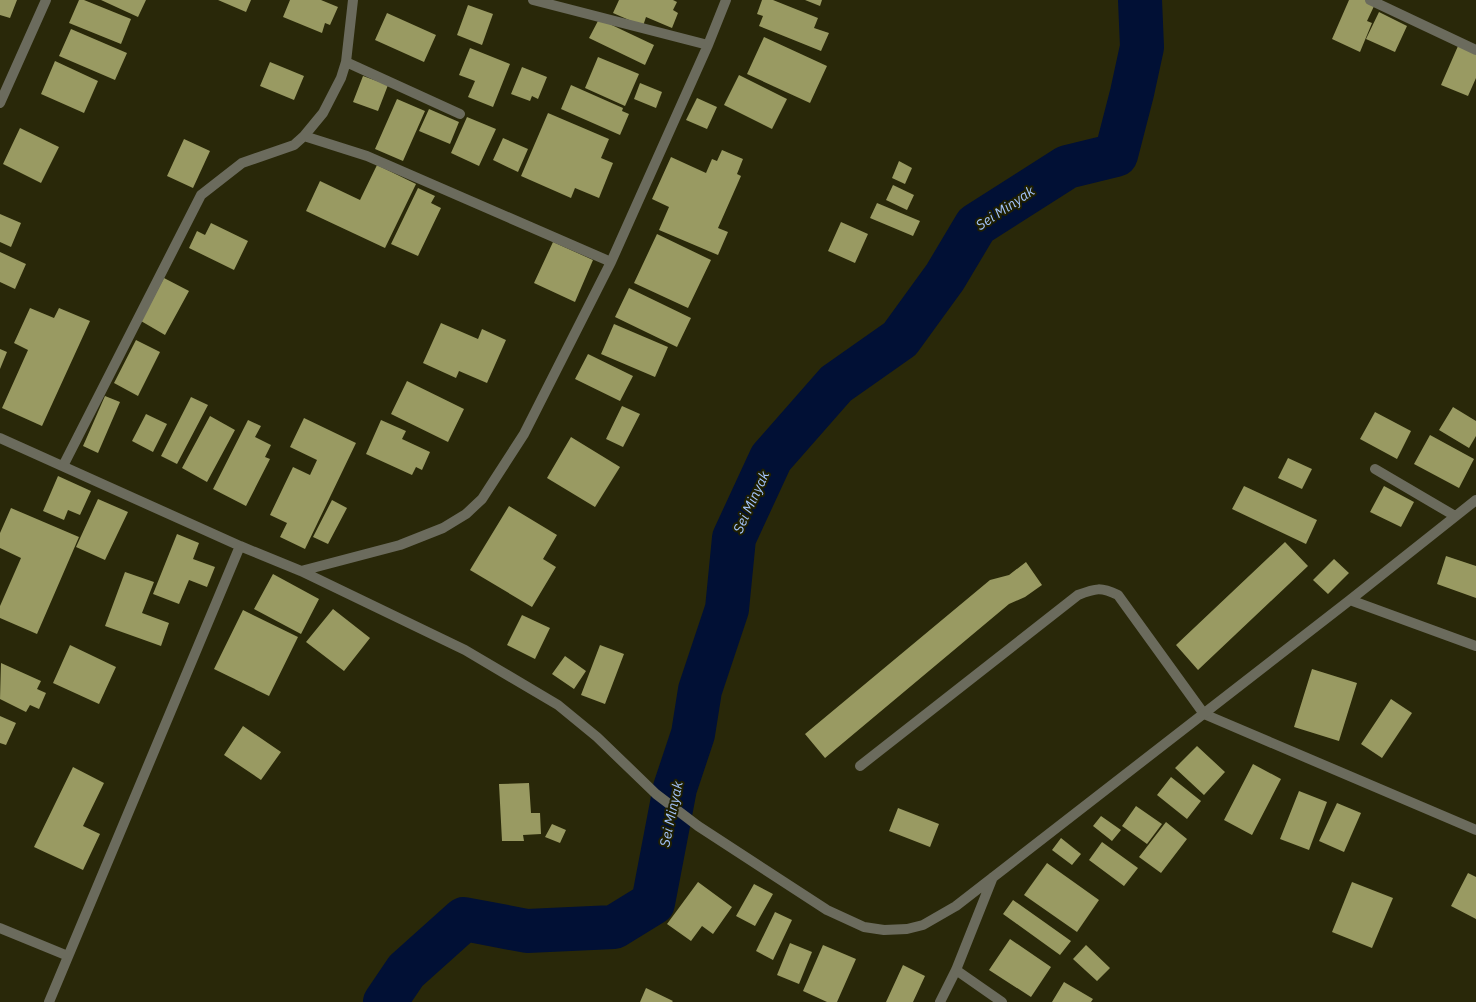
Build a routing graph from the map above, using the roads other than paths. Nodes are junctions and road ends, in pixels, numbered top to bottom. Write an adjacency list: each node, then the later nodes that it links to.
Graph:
1 (46, 0): 9 (street)
2 (353, 0): 8 (street)
3 (533, 0): 6 (street)
4 (726, 0): 6 (street)
5 (1370, 0): 7 (street)
6 (708, 45): 12 (street)
7 (1476, 50)
8 (346, 62): 10 (street); 11 (street)
9 (0, 103)
10 (460, 114)
11 (304, 136): 12 (street); 14 (street)
12 (611, 262): 19 (street)
13 (0, 438): 14 (street)
14 (63, 466): 18 (street)
15 (1375, 469): 17 (street)
16 (1476, 501): 17 (street)
17 (1455, 516): 20 (street)
18 (240, 546): 19 (street); 27 (street)
19 (301, 571): 25 (street)
20 (1350, 600): 21 (street); 22 (street)
21 (1476, 646)
22 (1204, 714): 23 (street); 24 (street); 25 (street)
23 (860, 766)
24 (1476, 830)
25 (993, 877): 28 (street)
26 (0, 928): 27 (street)
27 (68, 956): 29 (street)
28 (956, 970): 30 (street); 31 (street)
29 (49, 1002)
30 (940, 1002)
31 (1002, 1002)

